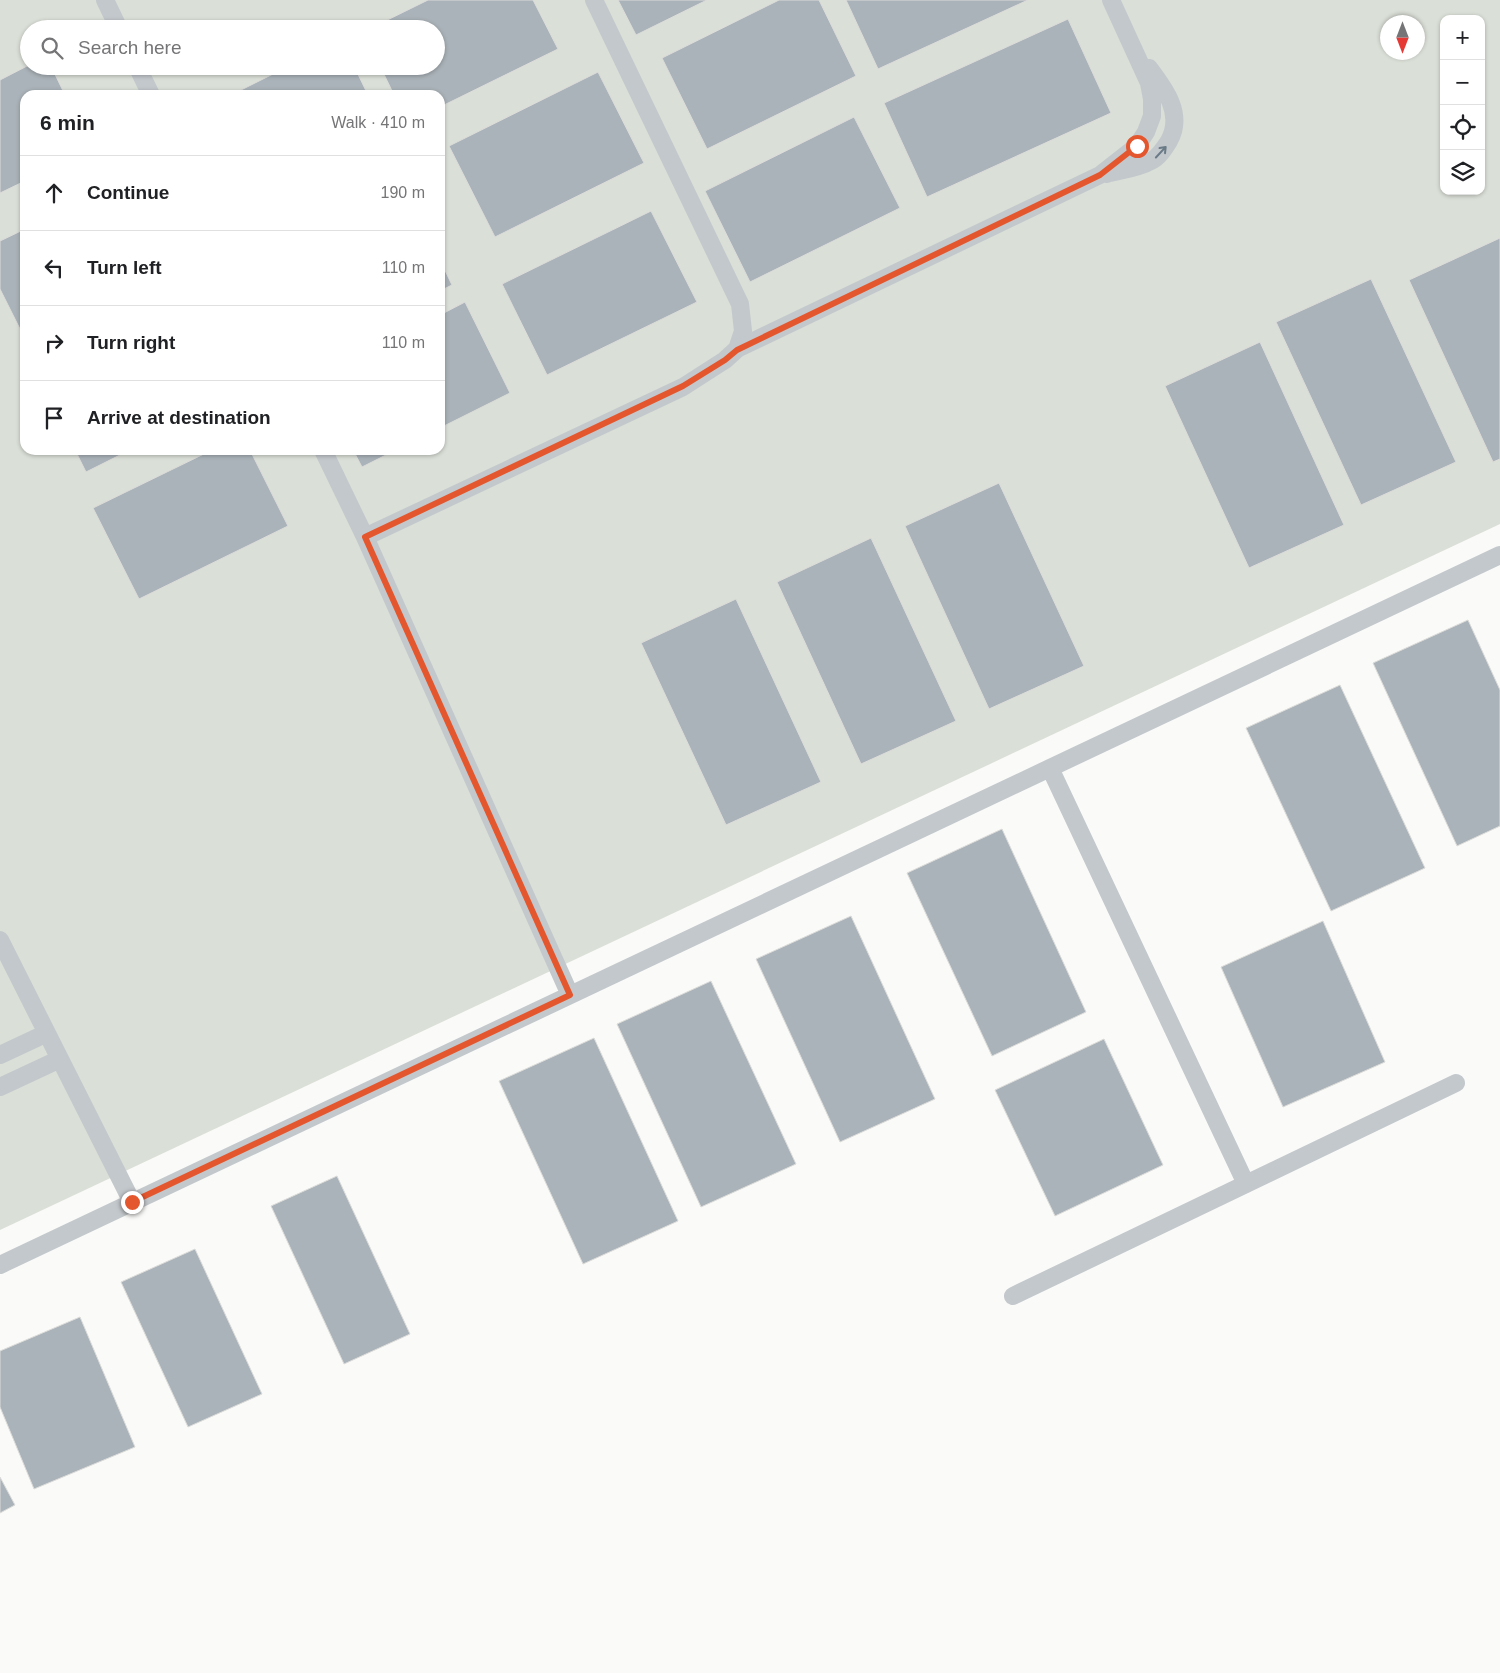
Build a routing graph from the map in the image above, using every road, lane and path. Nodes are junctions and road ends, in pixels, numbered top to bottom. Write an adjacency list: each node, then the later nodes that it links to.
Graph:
1 (105, 0): 4 (lane)
2 (594, 0): 9 (lane)
3 (1111, 0): 5 (lane)
4 (115, 20)
5 (1132, 45): 8 (lane); 8 (lane, one-way to 5)
6 (141, 75): 7 (lane)
7 (149, 90)
8 (1100, 175): 9 (lane)
9 (737, 350): 11 (lane)
10 (325, 455): 11 (lane)
11 (365, 537): 15 (lane)
12 (1500, 555): 13 (lane)
13 (1050, 768): 15 (lane); 21 (lane)
14 (0, 940): 16 (lane)
15 (570, 995): 22 (lane)
16 (47, 1033): 17 (lane); 18 (lane)
17 (0, 1055)
18 (60, 1059): 20 (lane); 22 (lane)
19 (1456, 1084): 21 (lane)
20 (0, 1088)
21 (1246, 1184): 24 (lane)
22 (132, 1202): 23 (lane)
23 (0, 1264)
24 (1013, 1296)

